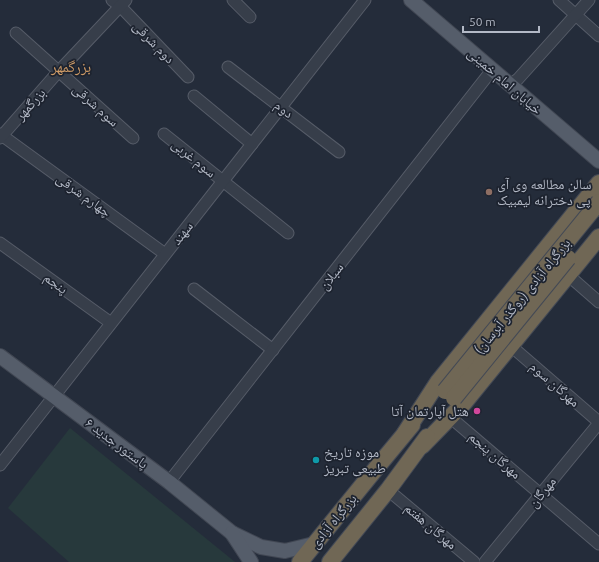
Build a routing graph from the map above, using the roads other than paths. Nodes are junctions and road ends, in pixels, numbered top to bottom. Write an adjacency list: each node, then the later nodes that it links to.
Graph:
1 (233, 0): 8 (street)
2 (365, 0): 17 (street, سهند)
3 (411, 0): 12 (main road, خیابان امام خمینی)
4 (559, 0): 7 (street)
5 (589, 0): 7 (street)
6 (119, 2): 13 (street, بزرگمهر); 14 (street, دوم شرقی)
7 (576, 15): 10 (street); 15 (street)
8 (250, 17)
9 (16, 33): 13 (street)
10 (599, 36)
11 (228, 66): 17 (street, دوم)
12 (492, 70): 15 (main road, خیابان امام خمینی); 39 (street, سبلان)
13 (58, 72): 19 (street, بزرگمهر); 20 (street, سوم شرقی)
14 (188, 77)
15 (514, 82): 23 (main road, خیابان امام خمینی)
16 (194, 96): 21 (street)
17 (281, 107): 21 (street, سهند); 22 (street, دوم)
18 (164, 134): 24 (street, سوم غربی)
19 (1, 136): 31 (street, چهارم شرقی)
20 (133, 138)
21 (252, 144): 24 (street, سهند)
22 (339, 152)
23 (599, 162)
24 (223, 181): 28 (street); 31 (street, سهند)
25 (599, 183): 32 (highway)
26 (599, 202): 41 (highway, بزرگراه آزادی (روگذر آبرسان), bridge)
27 (599, 219): 41 (highway, بزرگراه آزادی (روگذر آبرسان), bridge)
28 (288, 233)
29 (599, 237): 33 (highway)
30 (0, 243): 37 (street, پنجم)
31 (166, 254): 37 (street, سهند)
32 (531, 267): 34 (highway); 45 (highway)
33 (568, 275): 34 (highway); 36 (street)
34 (558, 288): 38 (highway)
35 (194, 289): 39 (street)
36 (599, 302)
37 (111, 324): 42 (street, سهند)
38 (511, 346): 43 (highway); 44 (street, مهرگان سوم)
39 (273, 350): 48 (street, سبلان)
40 (0, 356): 42 (main road, پاستور جدید ۶)
41 (450, 394): 45 (highway, بزرگراه آزادی); 46 (highway, بزرگراه آزادی)
42 (54, 396): 47 (street, سهند); 48 (main road, پاستور جدید ۶)
43 (450, 417): 46 (highway); 50 (street, مهرگان پنجم)
44 (599, 423): 50 (street, مهرگان)
45 (405, 433): 52 (highway, بزرگراه آزادی)
46 (422, 446): 49 (highway, بزرگراه آزادی)
47 (0, 465)
48 (169, 482): 51 (main road, پاستور جدید ۶)
49 (388, 490): 56 (highway, بزرگراه آزادی); 57 (street, مهرگان هفتم)
50 (540, 494): 53 (street, مهرگان پنجم); 58 (street, مهرگان)
51 (232, 533): 52 (main road, پاستور جدید ۶); 54 (main road, پاستور جدید ۶)
52 (314, 544): 55 (highway, بزرگراه آزادی)
53 (599, 544)
54 (251, 562)
55 (300, 562)
56 (331, 562)
57 (474, 562)
58 (485, 562)

